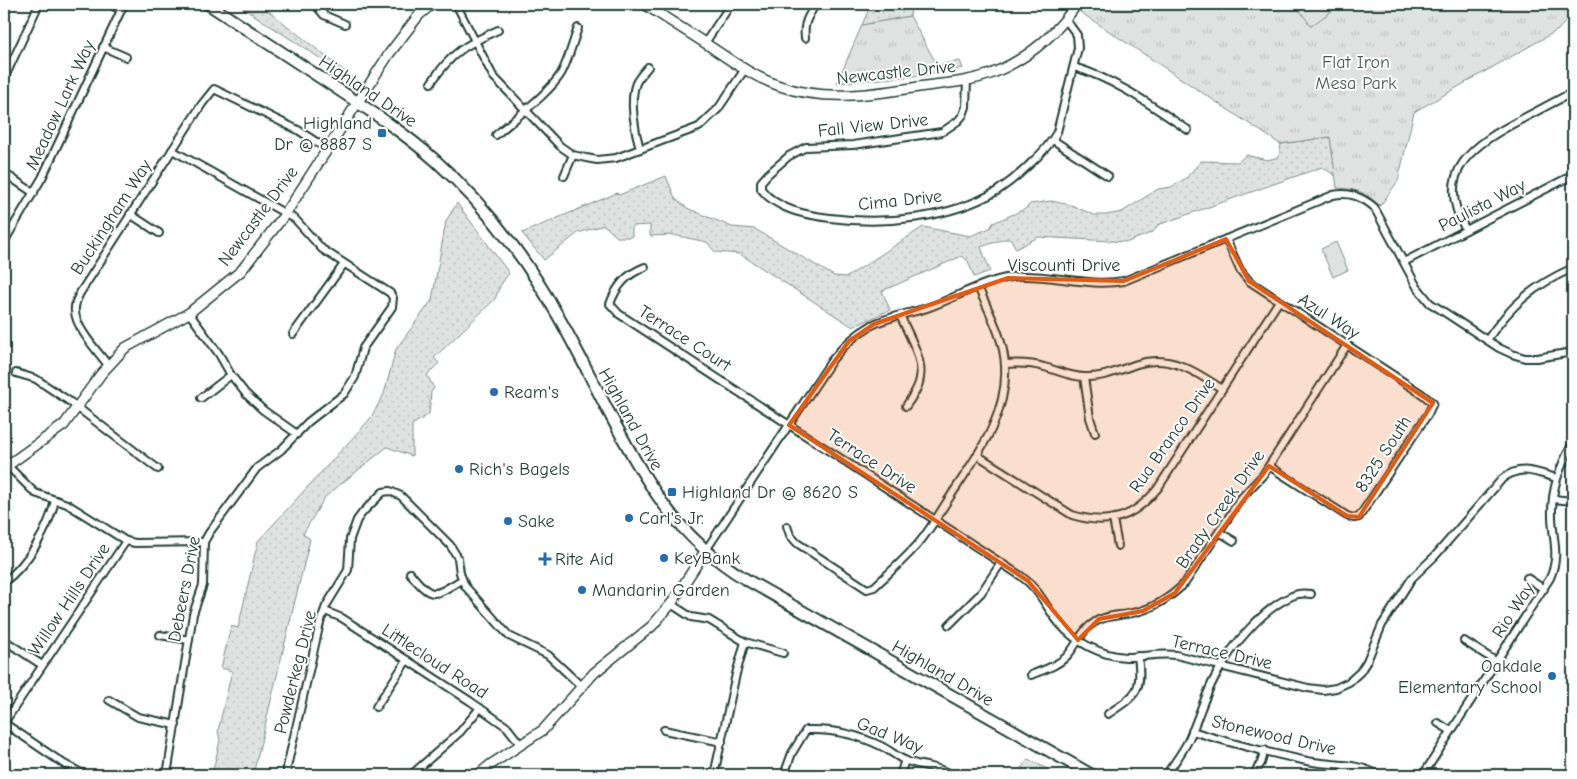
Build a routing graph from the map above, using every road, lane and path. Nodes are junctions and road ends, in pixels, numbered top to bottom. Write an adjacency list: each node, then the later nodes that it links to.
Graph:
1 (39, 4): 24 (street)
2 (110, 4): 11 (street)
3 (208, 4): 28 (main road, Highland Drive)
4 (315, 4): 13 (street)
5 (432, 4): 28 (street, Newcastle Drive)
6 (456, 4): 17 (street)
7 (644, 4): 18 (street, Newcastle Drive)
8 (731, 4): 18 (street)
9 (816, 4): 16 (street)
10 (1077, 4): 12 (street, Newcastle Drive)
11 (123, 7): 19 (street, Meadow Lark Way)
12 (1066, 20): 22 (street, Cima Drive); 25 (street, Newcastle Drive)
13 (345, 24)
14 (578, 28): 29 (street)
15 (498, 30): 17 (street)
16 (805, 38)
17 (474, 41): 26 (street); 29 (street)
18 (705, 43): 23 (street, Newcastle Drive)
19 (104, 47): 20 (street); 42 (street, Meadow Lark Way)
20 (126, 58)
21 (648, 67): 34 (street)
22 (1074, 67): 30 (street); 32 (street, Cima Drive)
23 (745, 69): 25 (street, Newcastle Drive); 34 (street)
24 (4, 79)
25 (967, 80): 41 (street, Fall View Drive)
26 (431, 82)
27 (1573, 92): 45 (street)
28 (358, 102): 33 (street, Newcastle Drive); 91 (main road, Highland Drive)
29 (524, 110): 31 (street); 36 (street)
30 (1188, 130)
31 (496, 136)
32 (1053, 140): 40 (street); 41 (street, Cima Drive)
33 (327, 149): 35 (street, Buckingham Way); 43 (street, Newcastle Drive)
34 (640, 149): 36 (street)
35 (172, 150): 43 (street); 44 (street, Buckingham Way)
36 (573, 155): 39 (street)
37 (4, 173): 42 (street)
38 (1573, 175): 45 (street, Paulista Way)
39 (564, 176)
40 (1108, 176)
41 (760, 186)
42 (34, 193): 48 (street, Meadow Lark Way)
43 (286, 213): 50 (street); 55 (street, Newcastle Drive)
44 (130, 214): 46 (street); 62 (street, Buckingham Way)
45 (1466, 230): 49 (street, Paulista Way)
46 (159, 232)
47 (1226, 239): 49 (street, Viscounti Drive); 53 (street, Viscounti Drive); 54 (street, Azul Way)
48 (4, 242)
49 (1404, 262): 58 (street, Viscounti Drive)
50 (344, 264): 57 (street); 73 (street, Debeers Drive)
51 (645, 267): 71 (street, Terrace Court)
52 (1573, 268): 58 (street)
53 (978, 287): 56 (street, Viscounti Drive); 61 (street)
54 (1279, 301): 59 (street, Azul Way); 66 (street, Rua Branco Drive)
55 (189, 313): 62 (street, Newcastle Drive); 64 (street)
56 (900, 315): 69 (street); 71 (street, Viscounti Drive)
57 (293, 334)
58 (1487, 340): 60 (street, Viscounti Drive)
59 (1347, 345): 68 (street, Azul Way); 77 (street, Brady Creek Drive)
60 (1573, 352)
61 (1005, 364): 65 (street); 75 (street)
62 (108, 365): 70 (street, Newcastle Drive)
63 (16, 373): 70 (street)
64 (231, 375): 67 (street); 73 (street)
65 (1084, 377): 66 (street); 72 (street)
66 (1222, 389): 83 (street, Rua Branco Drive)
67 (201, 398)
68 (1433, 403): 77 (street, 8325 South)
69 (906, 406)
70 (78, 408): 76 (street, Newcastle Drive); 78 (street)
71 (788, 425): 84 (street, Terrace Drive); 91 (street, Viscounti Drive)
72 (1095, 433)
73 (297, 434): 88 (street, Debeers Drive)
74 (1573, 443): 79 (street, Rio Way)
75 (977, 455): 83 (street, Rua Branco Drive); 84 (street)
76 (5, 465): 81 (street)
77 (1269, 466): 86 (street, Brady Creek Drive)
78 (158, 469)
79 (1556, 478): 80 (street, Rio Way); 113 (street, Terrace Drive)
80 (1553, 499): 82 (street); 97 (street, Rio Way)
81 (55, 500): 87 (street); 96 (street)
82 (1573, 501)
83 (1113, 519): 90 (street)
84 (934, 520): 85 (street); 92 (street, Terrace Drive)
85 (787, 526)
86 (1219, 532): 89 (street); 105 (street, Brady Creek Drive)
87 (126, 541): 88 (street); 112 (street, Willow Hills Drive)
88 (204, 542): 104 (street, Debeers Drive)
89 (1234, 542)
90 (1118, 546)
91 (706, 550): 99 (street); 140 (main road, Highland Drive)
92 (1001, 563): 101 (street); 105 (street, Terrace Drive)
93 (410, 573): 95 (street)
94 (1527, 578): 97 (street)
95 (462, 580): 100 (street, Powderkeg Drive); 115 (street)
96 (4, 582)
97 (1544, 589): 111 (street, Rio Way)
98 (1311, 594): 113 (street)
99 (671, 604): 107 (street); 115 (street)
100 (325, 611): 110 (street, Littlecloud Road); 133 (street, Powderkeg Drive)
101 (950, 625)
102 (160, 635): 104 (street)
103 (4, 640): 112 (street)
104 (189, 640): 122 (street, Debeers Drive)
105 (1078, 640): 109 (street, Terrace Drive); 114 (street, Brady Creek Drive)
106 (1464, 641): 111 (street)
107 (746, 642): 108 (street); 126 (street)
108 (783, 652)
109 (1138, 656): 113 (street, Terrace Drive); 119 (street)
110 (407, 660): 117 (street); 118 (street, Littlecloud Road)
111 (1497, 662): 124 (street, Rio Way)
112 (42, 666): 120 (street, Willow Hills Drive)
113 (1221, 666): 125 (street)
114 (1031, 674)
115 (582, 686): 127 (street)
116 (109, 700): 122 (street)
117 (376, 706)
118 (480, 708): 127 (street, Littlecloud Road); 134 (street)
119 (1108, 714)
120 (4, 723): 131 (street)
121 (1438, 723): 124 (street)
122 (176, 725): 132 (street, Debeers Drive)
123 (664, 730): 126 (street)
124 (1451, 731): 145 (street, Rio Way)
125 (1192, 732): 128 (street, Stonewood Drive); 141 (street)
126 (722, 742): 136 (street)
127 (521, 745): 135 (street)
128 (1265, 750): 130 (street, Stonewood Drive); 142 (street)
129 (905, 760): 137 (street, Gad Way); 138 (street); 139 (street, Gad Way)
130 (1346, 766): 143 (street); 144 (street, Stonewood Drive)
131 (85, 775)
132 (167, 775)
133 (287, 775)
134 (411, 775)
135 (478, 775)
136 (714, 775)
137 (784, 775)
138 (900, 775)
139 (952, 775)
140 (1092, 775)
141 (1166, 775)
142 (1253, 775)
143 (1343, 775)
144 (1378, 775)
145 (1423, 775)

